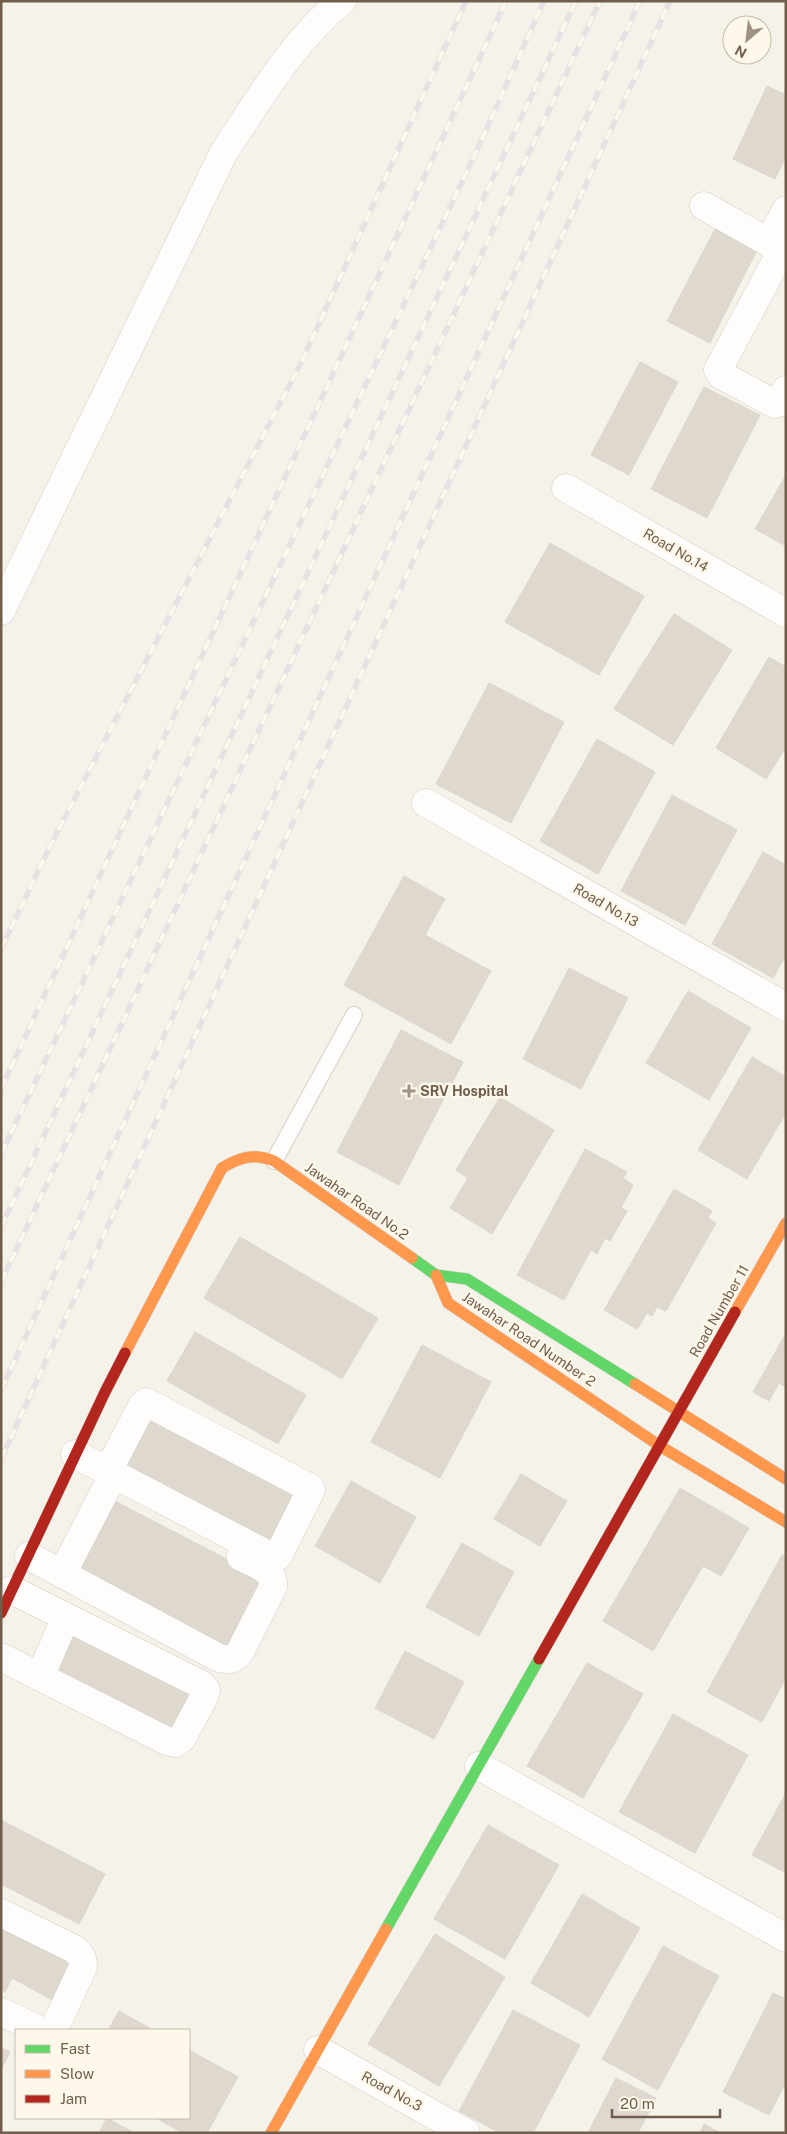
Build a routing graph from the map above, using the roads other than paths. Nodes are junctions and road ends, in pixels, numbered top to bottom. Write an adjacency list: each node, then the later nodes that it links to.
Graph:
1 (342, 1): 6 (street)
2 (704, 206): 3 (street)
3 (781, 242): 4 (street)
4 (786, 390)
5 (566, 488): 7 (street, Road No.14)
6 (1, 612)
7 (786, 613)
8 (426, 803): 9 (street, Road No.13)
9 (786, 1007)
10 (354, 1015): 11 (lane)
11 (267, 1158): 13 (street, Jawahar Road No.2); 14 (street)
12 (786, 1223): 16 (street, Road Number 11)
13 (436, 1275): 16 (street, Jawahar Road Number 2); 17 (street, Jawahar Road Number 2)
14 (105, 1392): 15 (street); 18 (street)
15 (139, 1410): 20 (street); 20 (street)
16 (678, 1413): 17 (street, Road Number 11); 19 (street, Jawahar Road Number 2)
17 (660, 1446): 21 (street, Jawahar Road Number 2); 28 (street, Road Number 11)
18 (71, 1461): 20 (street); 22 (street)
19 (786, 1479)
20 (107, 1480): 23 (street); 23 (street)
21 (786, 1522)
22 (29, 1556): 23 (street); 24 (street)
23 (62, 1574)
24 (7, 1601): 25 (street)
25 (66, 1617): 27 (street); 27 (street)
26 (1, 1657): 27 (street)
27 (40, 1677)
28 (479, 1766): 30 (street); 34 (street, Road Number 11)
29 (1, 1913): 33 (street)
30 (786, 1938)
31 (1, 2012): 32 (street)
32 (37, 2029)
33 (51, 2029)
34 (318, 2050): 35 (street, Road Number 11); 36 (street, Road No.3)
35 (271, 2133)
36 (466, 2133)

